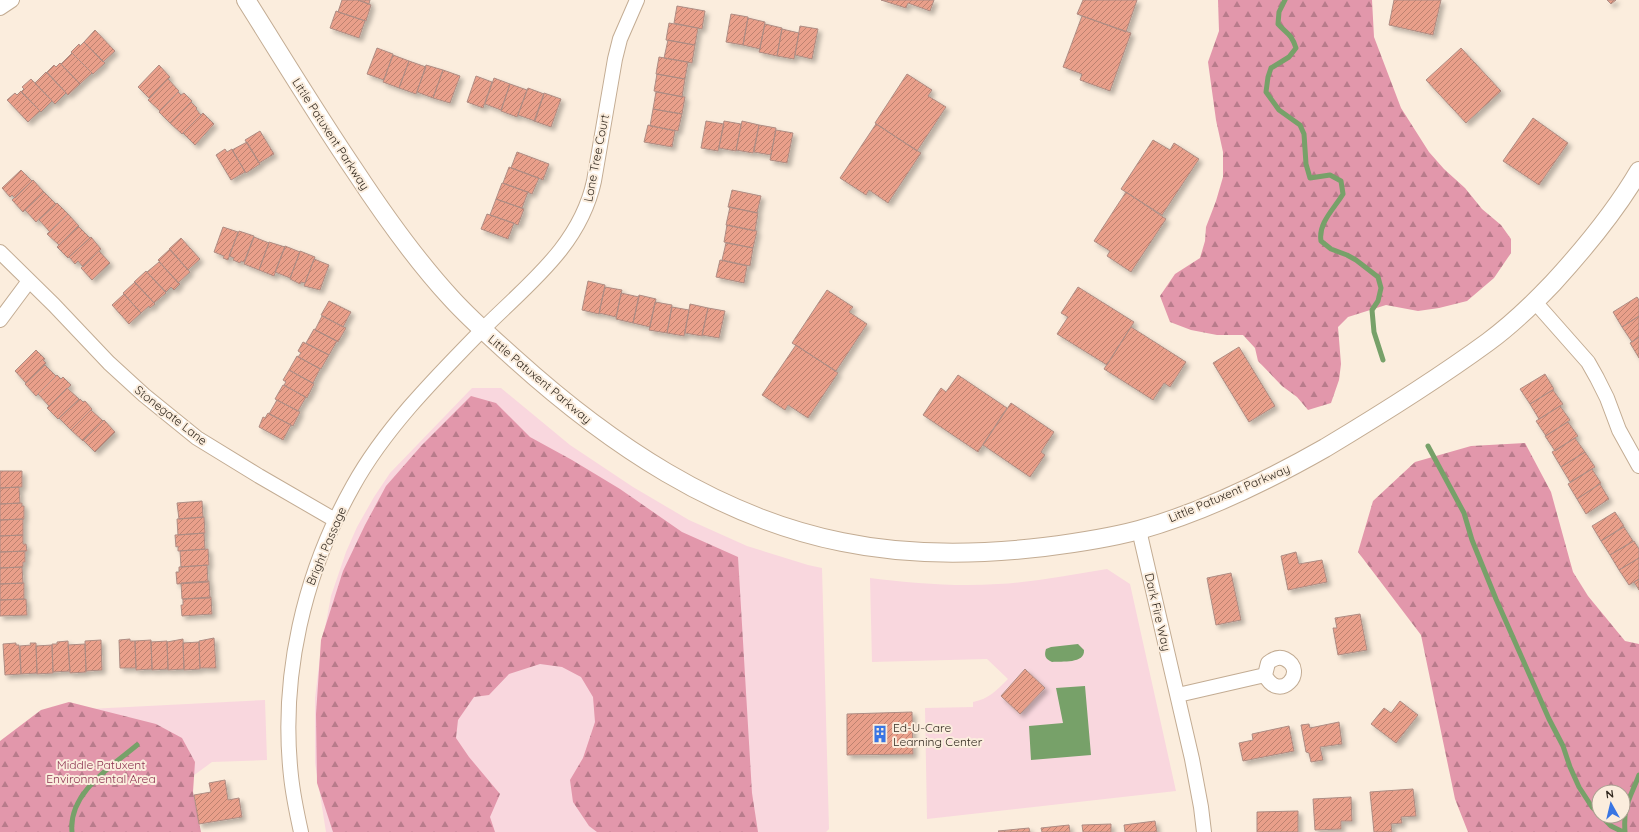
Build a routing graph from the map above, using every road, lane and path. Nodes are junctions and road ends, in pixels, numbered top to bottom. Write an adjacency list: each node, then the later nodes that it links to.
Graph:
1 (12, 0): 4 (street)
2 (246, 0): 10 (street, Little Patuxent Parkway)
3 (637, 0): 10 (street, Lone Tree Court)
4 (0, 8)
5 (1639, 171): 8 (street, Little Patuxent Parkway)
6 (0, 252): 7 (street, Stonegate Lane)
7 (30, 281): 9 (street); 12 (street, Stonegate Lane)
8 (1535, 302): 11 (street); 13 (street, Little Patuxent Parkway)
9 (0, 320)
10 (482, 330): 12 (street, Bright Passage); 13 (street, Little Patuxent Parkway)
11 (1639, 466)
12 (335, 520): 16 (street, Bright Passage)
13 (1139, 530): 15 (street, Dark Fire Way)
14 (1265, 675): 15 (street)
15 (1178, 695): 17 (street, Dark Fire Way)
16 (301, 832)
17 (1204, 832)

